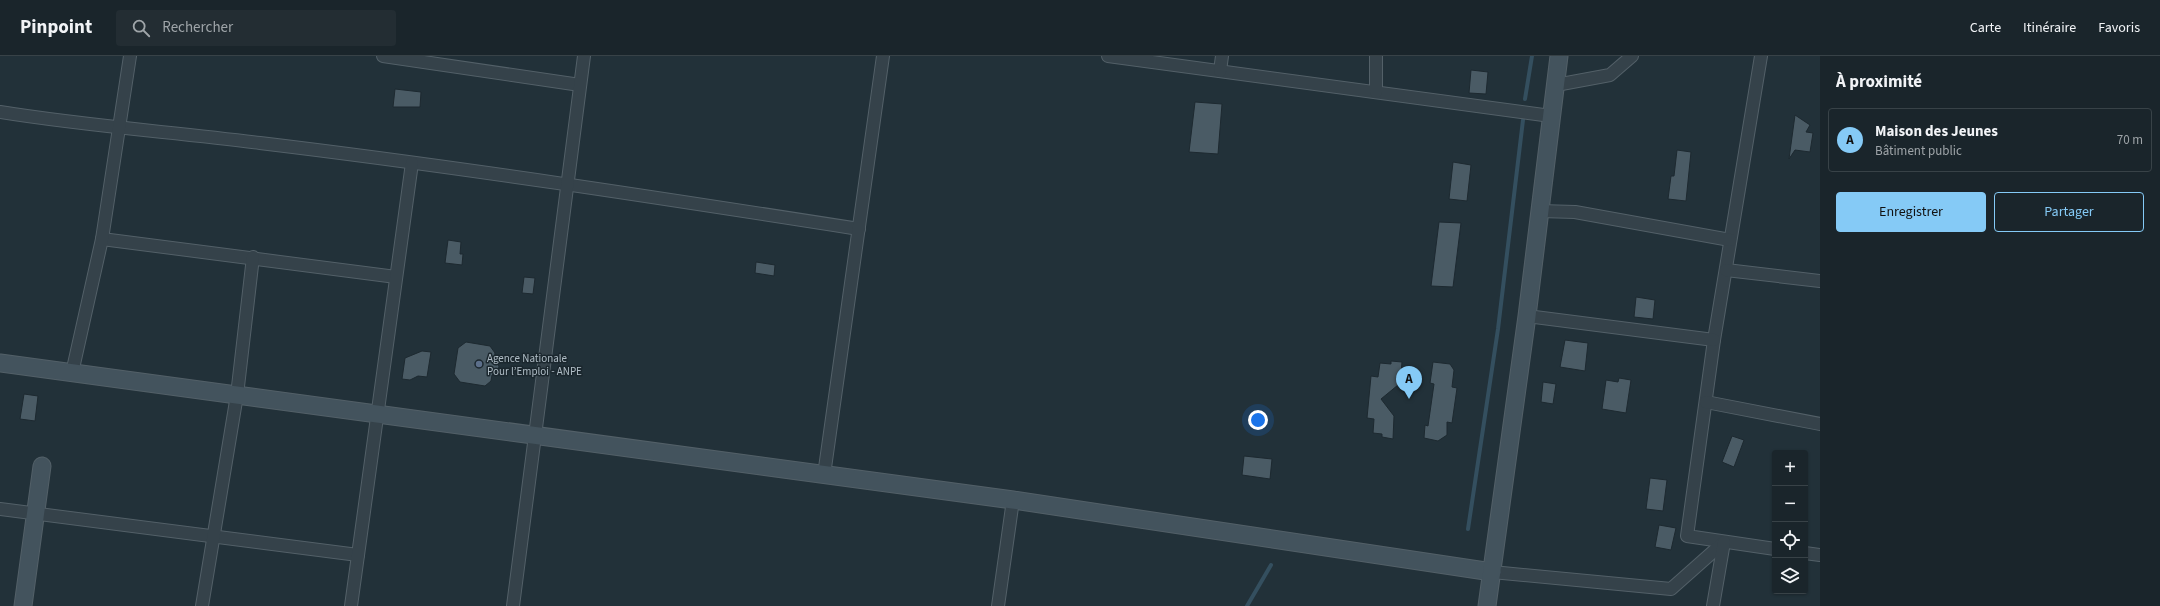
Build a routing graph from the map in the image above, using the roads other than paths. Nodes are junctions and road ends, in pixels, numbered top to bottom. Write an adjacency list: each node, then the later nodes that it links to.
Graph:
1 (130, 56): 17 (street)
2 (383, 56): 13 (street)
3 (584, 56): 13 (street)
4 (882, 56): 21 (street)
5 (1108, 56): 11 (street)
6 (1222, 56): 11 (street)
7 (1376, 56): 14 (street)
8 (1559, 56): 12 (street)
9 (1632, 56): 12 (street)
10 (1761, 56): 23 (street)
11 (1220, 71): 14 (street)
12 (1556, 85): 16 (street)
13 (580, 86): 19 (street)
14 (1376, 92): 16 (street)
15 (0, 112): 17 (street)
16 (1551, 116): 20 (street)
17 (119, 127): 18 (street); 22 (street)
18 (412, 163): 19 (street); 26 (street)
19 (567, 184): 21 (street); 36 (street)
20 (1540, 211): 23 (street); 28 (street)
21 (859, 229): 38 (street)
22 (102, 239): 24 (street); 31 (street)
23 (1730, 240): 25 (street)
24 (253, 258): 26 (street); 32 (street)
25 (1726, 270): 27 (street); 29 (street)
26 (396, 277): 34 (street)
27 (1820, 281)
28 (1527, 316): 29 (street); 48 (street)
29 (1714, 340): 33 (street)
30 (0, 363): 31 (street)
31 (72, 373): 32 (street)
32 (237, 395): 34 (street); 42 (street)
33 (1706, 402): 35 (street); 43 (street)
34 (377, 414): 36 (street); 46 (street)
35 (1820, 424)
36 (535, 436): 38 (street); 52 (street)
37 (42, 466): 41 (street)
38 (824, 475): 39 (street)
39 (1013, 500): 48 (street); 53 (street)
40 (0, 509): 41 (street)
41 (36, 512): 42 (street); 49 (street)
42 (213, 537): 46 (street); 50 (street)
43 (1724, 542): 44 (street); 48 (street); 55 (street)
44 (1772, 549)
45 (1808, 553): 47 (street)
46 (358, 555): 51 (street)
47 (1820, 555)
48 (1492, 572): 54 (street)
49 (24, 606)
50 (202, 606)
51 (351, 606)
52 (513, 606)
53 (998, 606)
54 (1487, 606)
55 (1713, 606)

